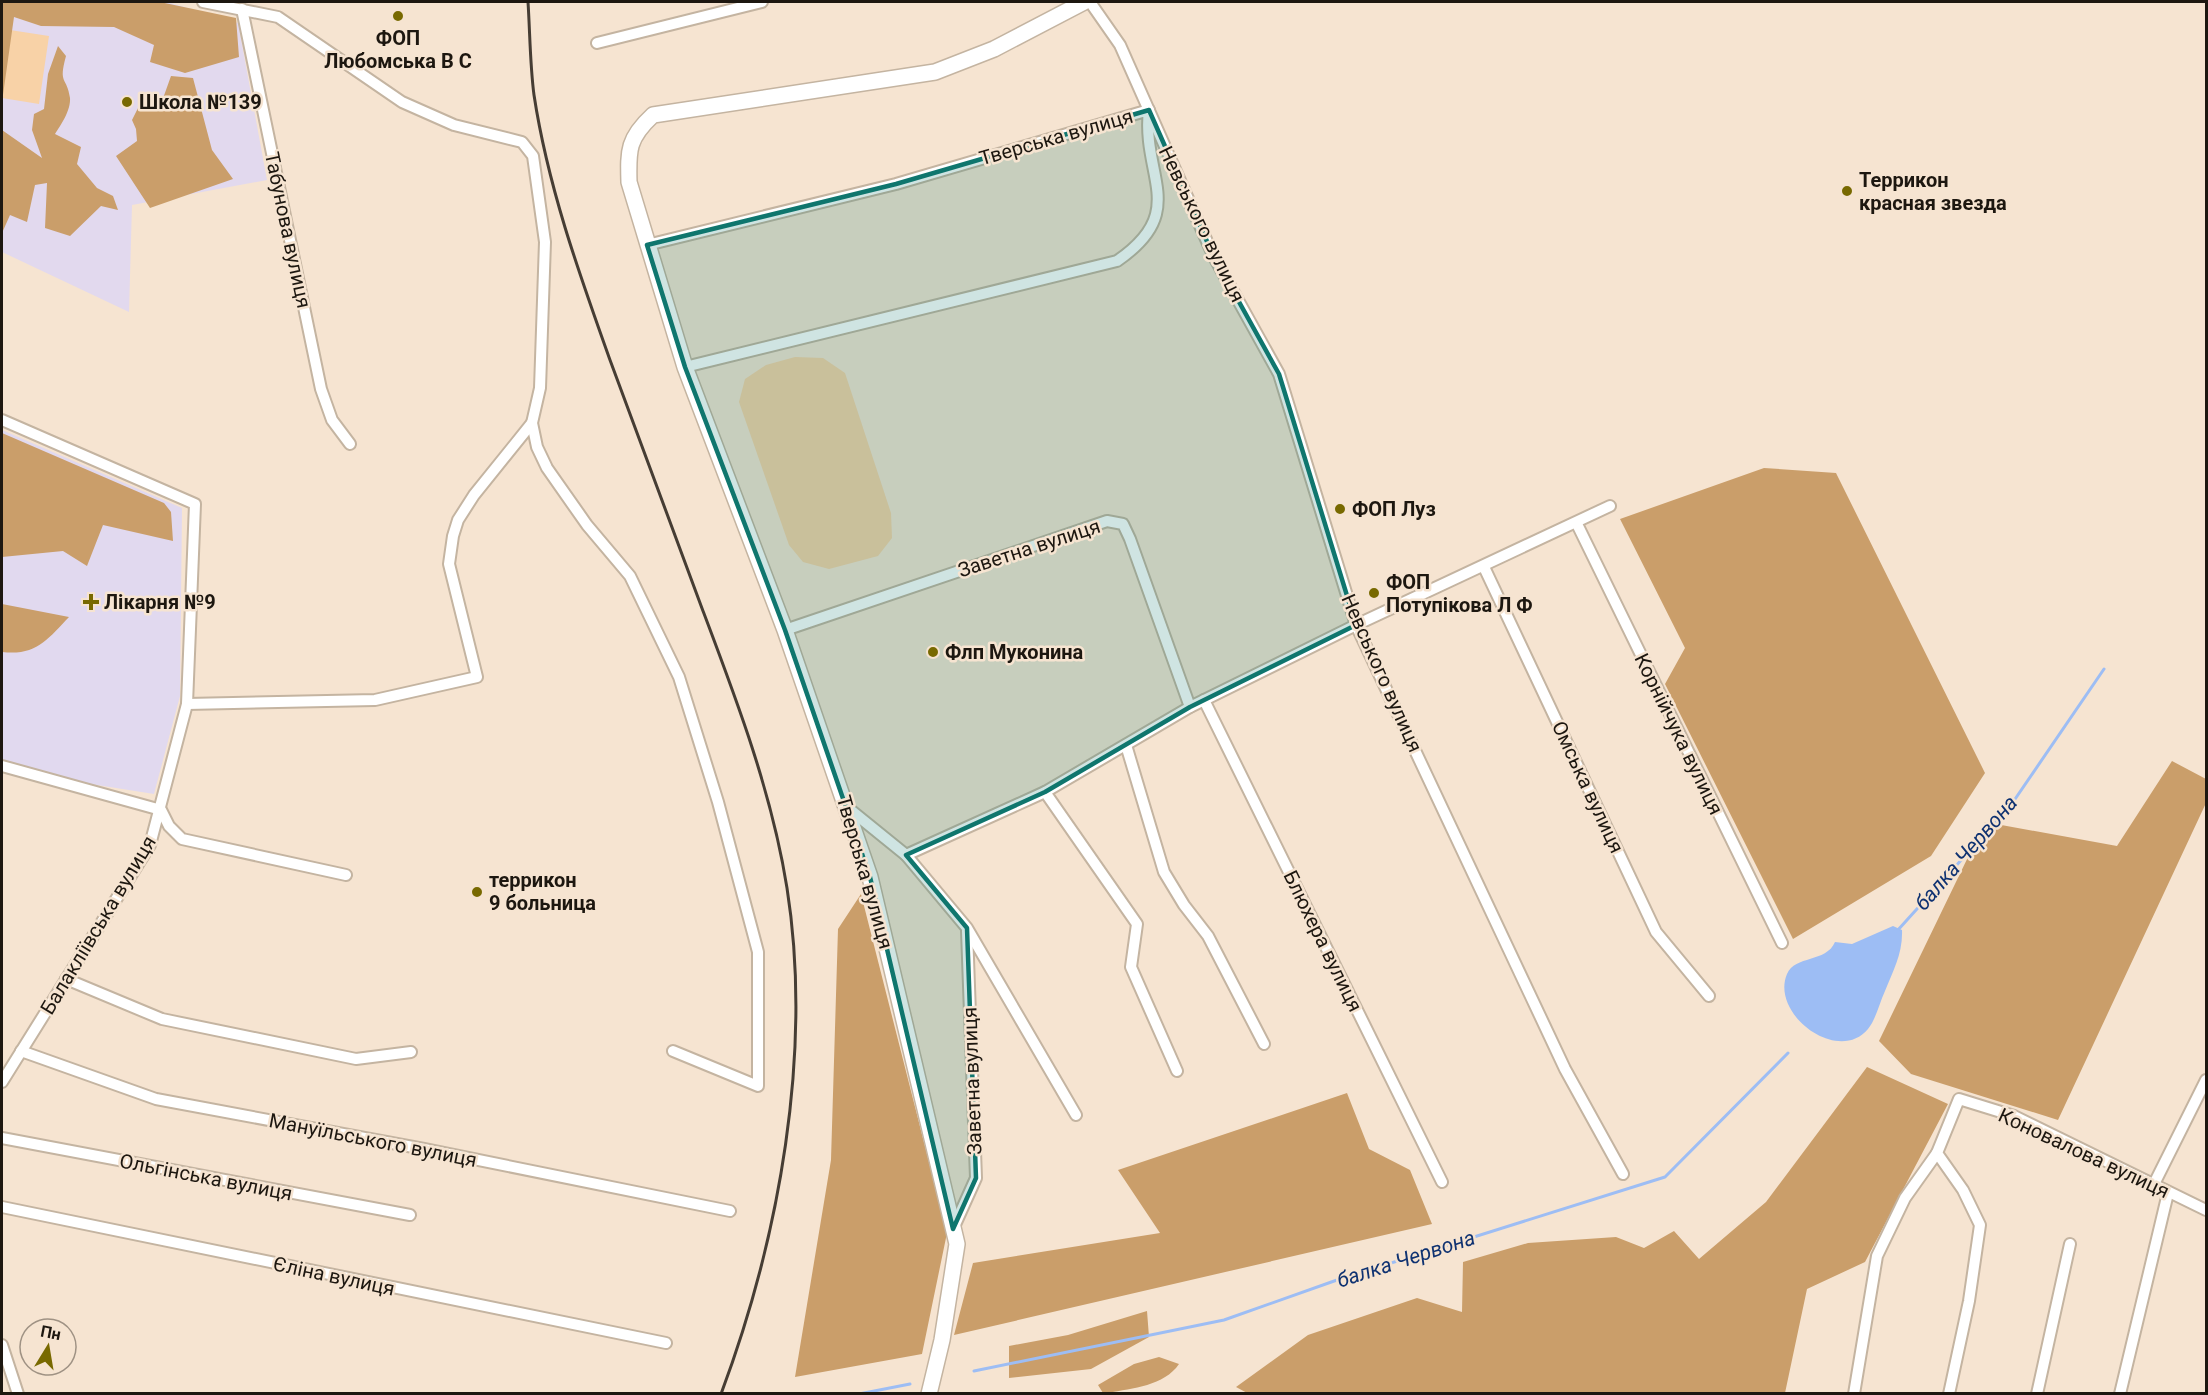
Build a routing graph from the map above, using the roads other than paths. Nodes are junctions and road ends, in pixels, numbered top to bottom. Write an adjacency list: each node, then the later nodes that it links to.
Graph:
1 (203, 2): 5 (street)
2 (762, 2): 6 (street)
3 (1084, 2): 8 (main road, Тверська вулиця)
4 (1090, 2): 7 (street, Невського вулиця)
5 (242, 9): 11 (street); 12 (street, Табунова вулиця)
6 (597, 43)
7 (1149, 110): 8 (street, Тверська вулиця); 9 (street, Тверська вулиця); 16 (street, Невського вулиця)
8 (647, 245): 9 (main road, Тверська вулиця)
9 (685, 367): 17 (main road, Тверська вулиця)
10 (2, 420): 19 (street, Балакліївська вулиця)
11 (532, 423): 19 (street); 34 (street)
12 (350, 444)
13 (1610, 506): 14 (street)
14 (1577, 524): 15 (street); 29 (street, Корнійчука вулиця)
15 (1484, 567): 16 (street); 31 (street, Омська вулиця)
16 (1356, 625): 18 (street); 42 (street, Невського вулиця)
17 (785, 630): 20 (street, Заветна вулиця); 24 (main road, Тверська вулиця)
18 (1204, 700): 20 (street); 43 (street, Блюхера вулиця)
19 (188, 704): 25 (street, Балакліївська вулиця)
20 (1190, 707): 21 (street)
21 (1126, 745): 23 (street); 32 (street)
22 (2, 766): 25 (street)
23 (1045, 792): 26 (street); 36 (street)
24 (848, 808): 26 (street); 50 (main road, Тверська вулиця)
25 (161, 810): 27 (street); 30 (street, Балакліївська вулиця)
26 (906, 855): 28 (street)
27 (346, 875)
28 (967, 928): 39 (street); 50 (street, Заветна вулиця)
29 (1782, 943)
30 (66, 979): 33 (street, Балакліївська вулиця); 35 (street)
31 (1709, 996)
32 (1264, 1044)
33 (21, 1051): 38 (street, Балакліївська вулиця); 48 (street, Мануїльського вулиця)
34 (673, 1051)
35 (411, 1052)
36 (1177, 1071)
37 (2206, 1080): 44 (street)
38 (2, 1082)
39 (1076, 1115)
40 (2, 1138): 49 (street, Ольгінська вулиця)
41 (1937, 1153): 44 (street, Коновалова вулиця); 56 (street); 57 (street)
42 (1623, 1174)
43 (1442, 1182)
44 (2153, 1186): 45 (street, Коновалова вулиця)
45 (2168, 1193): 47 (street, Коновалова вулиця); 59 (street)
46 (2, 1207): 52 (street, Єліна вулиця)
47 (2206, 1210)
48 (730, 1211)
49 (410, 1215)
50 (953, 1229): 55 (main road, Тверська вулиця)
51 (2070, 1244): 58 (street)
52 (666, 1343)
53 (2, 1345): 54 (street)
54 (18, 1394)
55 (929, 1394)
56 (1854, 1394)
57 (1949, 1394)
58 (2037, 1394)
59 (2120, 1394)

